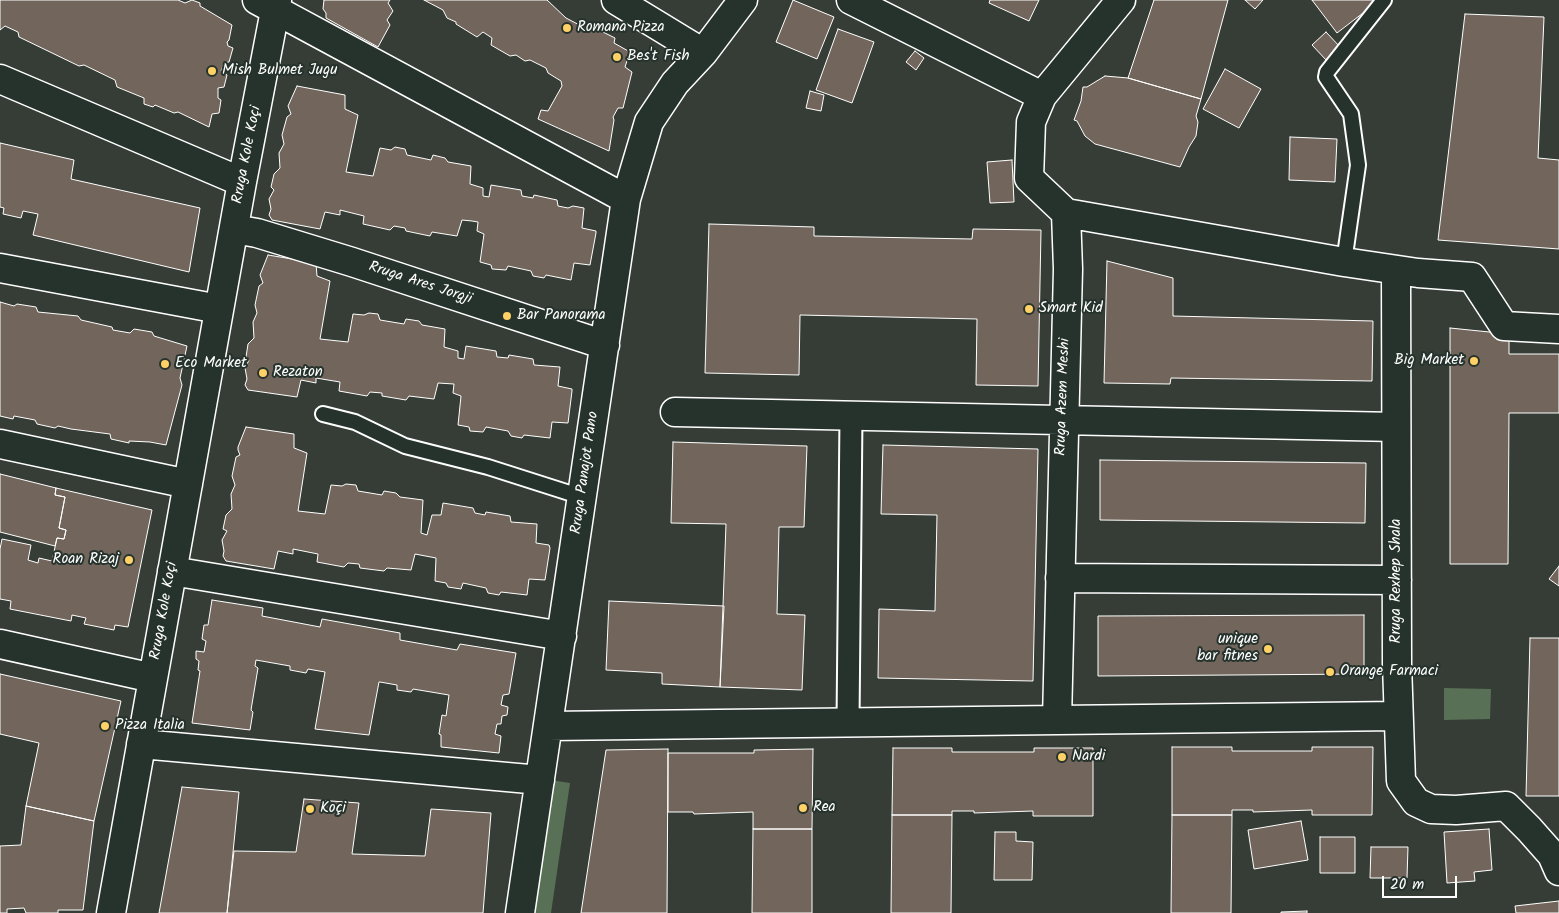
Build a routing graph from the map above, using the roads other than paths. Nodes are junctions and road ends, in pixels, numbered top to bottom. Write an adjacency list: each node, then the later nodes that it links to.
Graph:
1 (616, 0): 7 (street)
2 (743, 0): 7 (street, Rruga Panajot Pano)
3 (851, 0): 9 (street)
4 (1121, 0): 9 (street)
5 (1384, 0): 14 (lane)
6 (270, 3): 10 (street, Rruga Kole Koçi); 11 (street)
7 (703, 53): 11 (street, Rruga Panajot Pano)
8 (0, 79): 10 (street)
9 (1042, 96): 12 (street)
10 (242, 182): 13 (street, Rruga Kole Koçi)
11 (626, 199): 19 (street, Rruga Panajot Pano)
12 (1066, 213): 14 (street); 23 (street, Rruga Azem Meshi)
13 (234, 230): 17 (street, Rruga Kole Koçi); 19 (street, Rruga Ares Jorgji)
14 (1344, 262): 16 (street)
15 (0, 268): 17 (street)
16 (1396, 270): 18 (street); 24 (street, Rruga Rexhep Shala)
17 (219, 309): 26 (street, Rruga Kole Koçi)
18 (1559, 329)
19 (605, 345): 27 (street, Rruga Panajot Pano)
20 (675, 412): 22 (street)
21 (323, 414): 27 (lane)
22 (851, 416): 23 (street); 36 (street)
23 (1064, 420): 24 (street); 29 (street, Rruga Azem Meshi)
24 (1396, 427): 30 (street, Rruga Rexhep Shala)
25 (0, 444): 26 (street)
26 (188, 484): 28 (street, Rruga Kole Koçi)
27 (582, 497): 31 (street, Rruga Panajot Pano)
28 (172, 571): 31 (street); 33 (street, Rruga Kole Koçi)
29 (1060, 578): 30 (street); 35 (street, Rruga Azem Meshi)
30 (1397, 580): 34 (street, Rruga Rexhep Shala)
31 (562, 636): 37 (street, Rruga Panajot Pano)
32 (0, 644): 33 (street)
33 (153, 678): 38 (street, Rruga Kole Koçi)
34 (1398, 716): 35 (street); 40 (street, Rruga Rexhep Shala)
35 (1057, 720): 36 (street)
36 (848, 722): 37 (street)
37 (548, 726): 39 (street, Rruga Panajot Pano)
38 (141, 744): 39 (street); 41 (street, Rruga Kole Koçi)
39 (540, 780): 42 (street, Rruga Panajot Pano)
40 (1559, 871)
41 (111, 913)
42 (520, 913)

